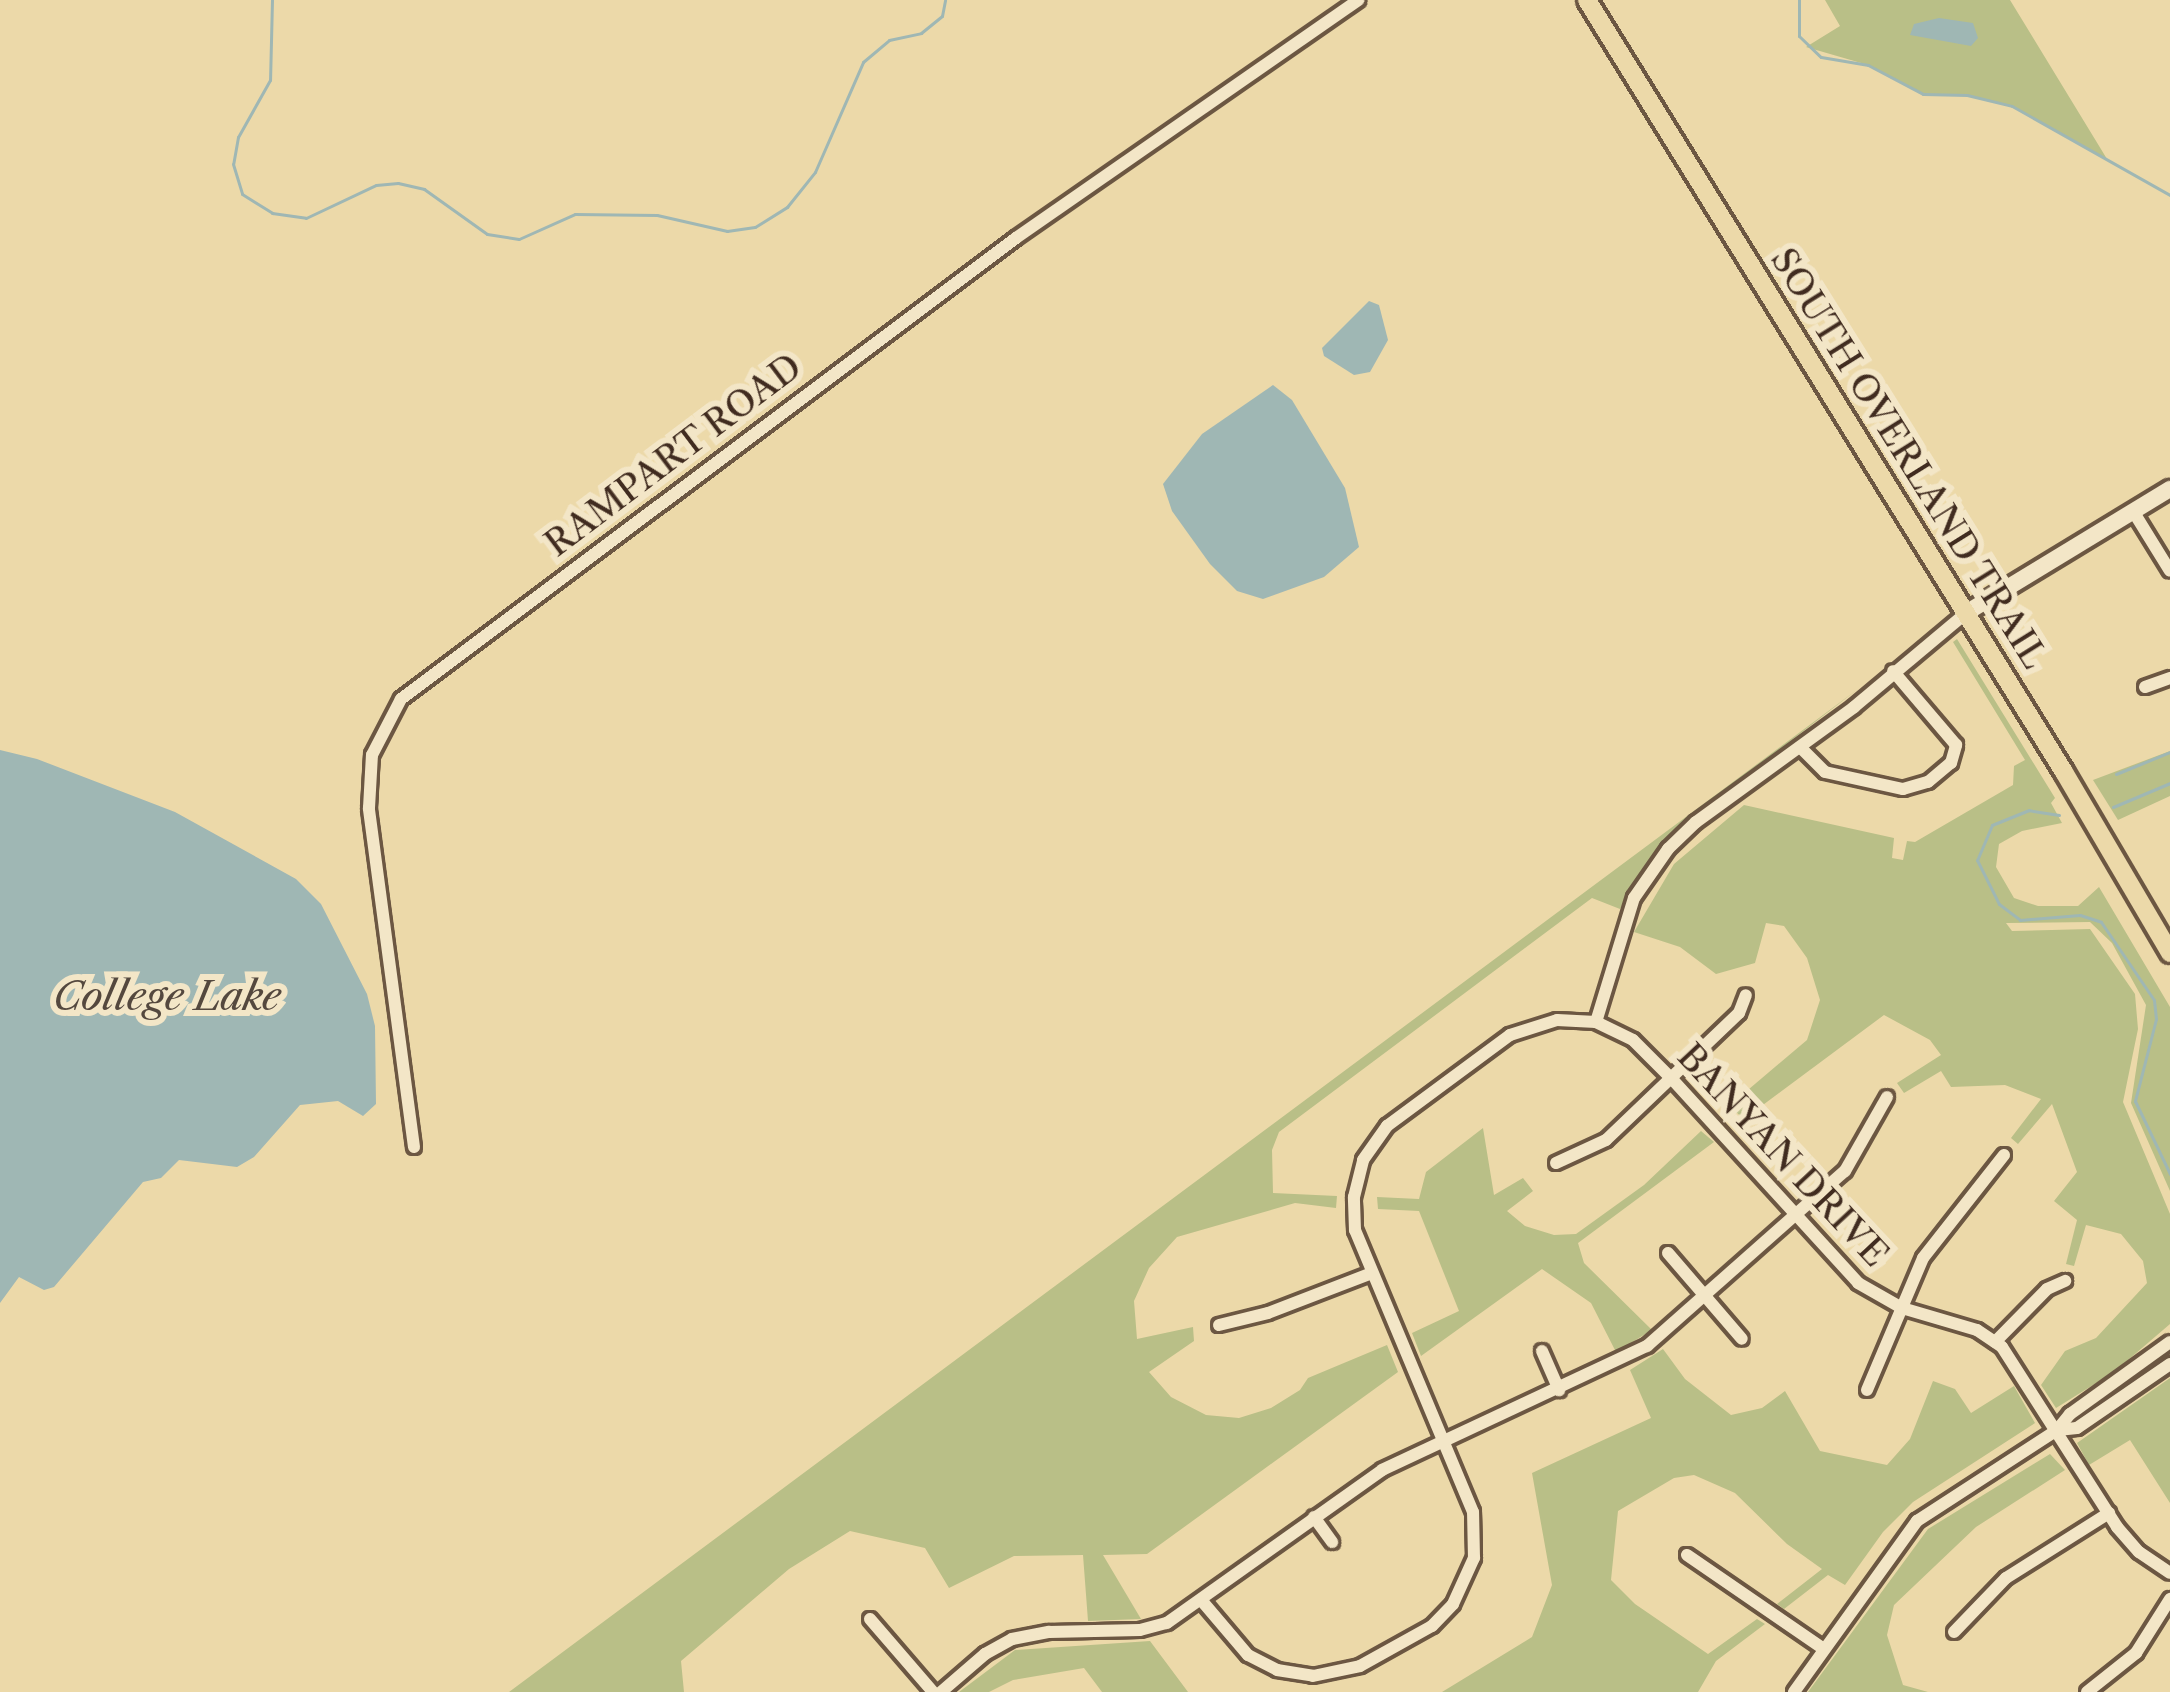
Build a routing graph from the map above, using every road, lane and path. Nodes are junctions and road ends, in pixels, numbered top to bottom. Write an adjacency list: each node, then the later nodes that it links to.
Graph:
1 (1359, 0): 16 (street, RAMPART ROAD)
2 (1587, 0): 6 (main road, SOUTH OVERLAND TRAIL)
3 (2170, 489): 4 (main road)
4 (2133, 511): 5 (street); 6 (main road)
5 (2170, 571)
6 (1966, 613): 7 (street); 11 (main road, SOUTH OVERLAND TRAIL)
7 (1893, 671): 10 (street); 10 (street)
8 (2170, 678): 9 (street)
9 (2145, 687)
10 (1800, 747): 13 (street)
11 (2170, 953)
12 (1745, 995): 14 (street)
13 (1596, 1022): 14 (street, BANYAN DRIVE); 21 (street)
14 (1672, 1079): 18 (street); 19 (street, BANYAN DRIVE)
15 (1887, 1097): 19 (street)
16 (414, 1147)
17 (2004, 1155): 24 (street)
18 (1556, 1163)
19 (1797, 1214): 23 (street); 24 (street, BANYAN DRIVE)
20 (1668, 1253): 23 (street)
21 (1372, 1273): 25 (street); 34 (street)
22 (2065, 1281): 27 (street)
23 (1706, 1296): 26 (street); 31 (street)
24 (1902, 1308): 27 (street, BANYAN DRIVE); 32 (street)
25 (1219, 1324)
26 (1742, 1339)
27 (1995, 1342): 33 (street, BANYAN DRIVE)
28 (2170, 1342): 33 (street)
29 (1541, 1351): 31 (street)
30 (2170, 1364): 33 (street)
31 (1559, 1390): 34 (street)
32 (1867, 1390)
33 (2056, 1430): 35 (street, BANYAN DRIVE); 44 (street)
34 (1444, 1442): 36 (street); 41 (street)
35 (2109, 1513): 39 (street, BANYAN DRIVE); 43 (street)
36 (1314, 1517): 37 (street); 41 (street)
37 (1332, 1543)
38 (1687, 1555): 44 (street)
39 (2170, 1573)
40 (2170, 1599): 47 (street)
41 (1202, 1600): 45 (street)
42 (869, 1619): 45 (street)
43 (1954, 1632)
44 (1824, 1649): 46 (street)
45 (937, 1692)
46 (1794, 1692)
47 (2087, 1692)

